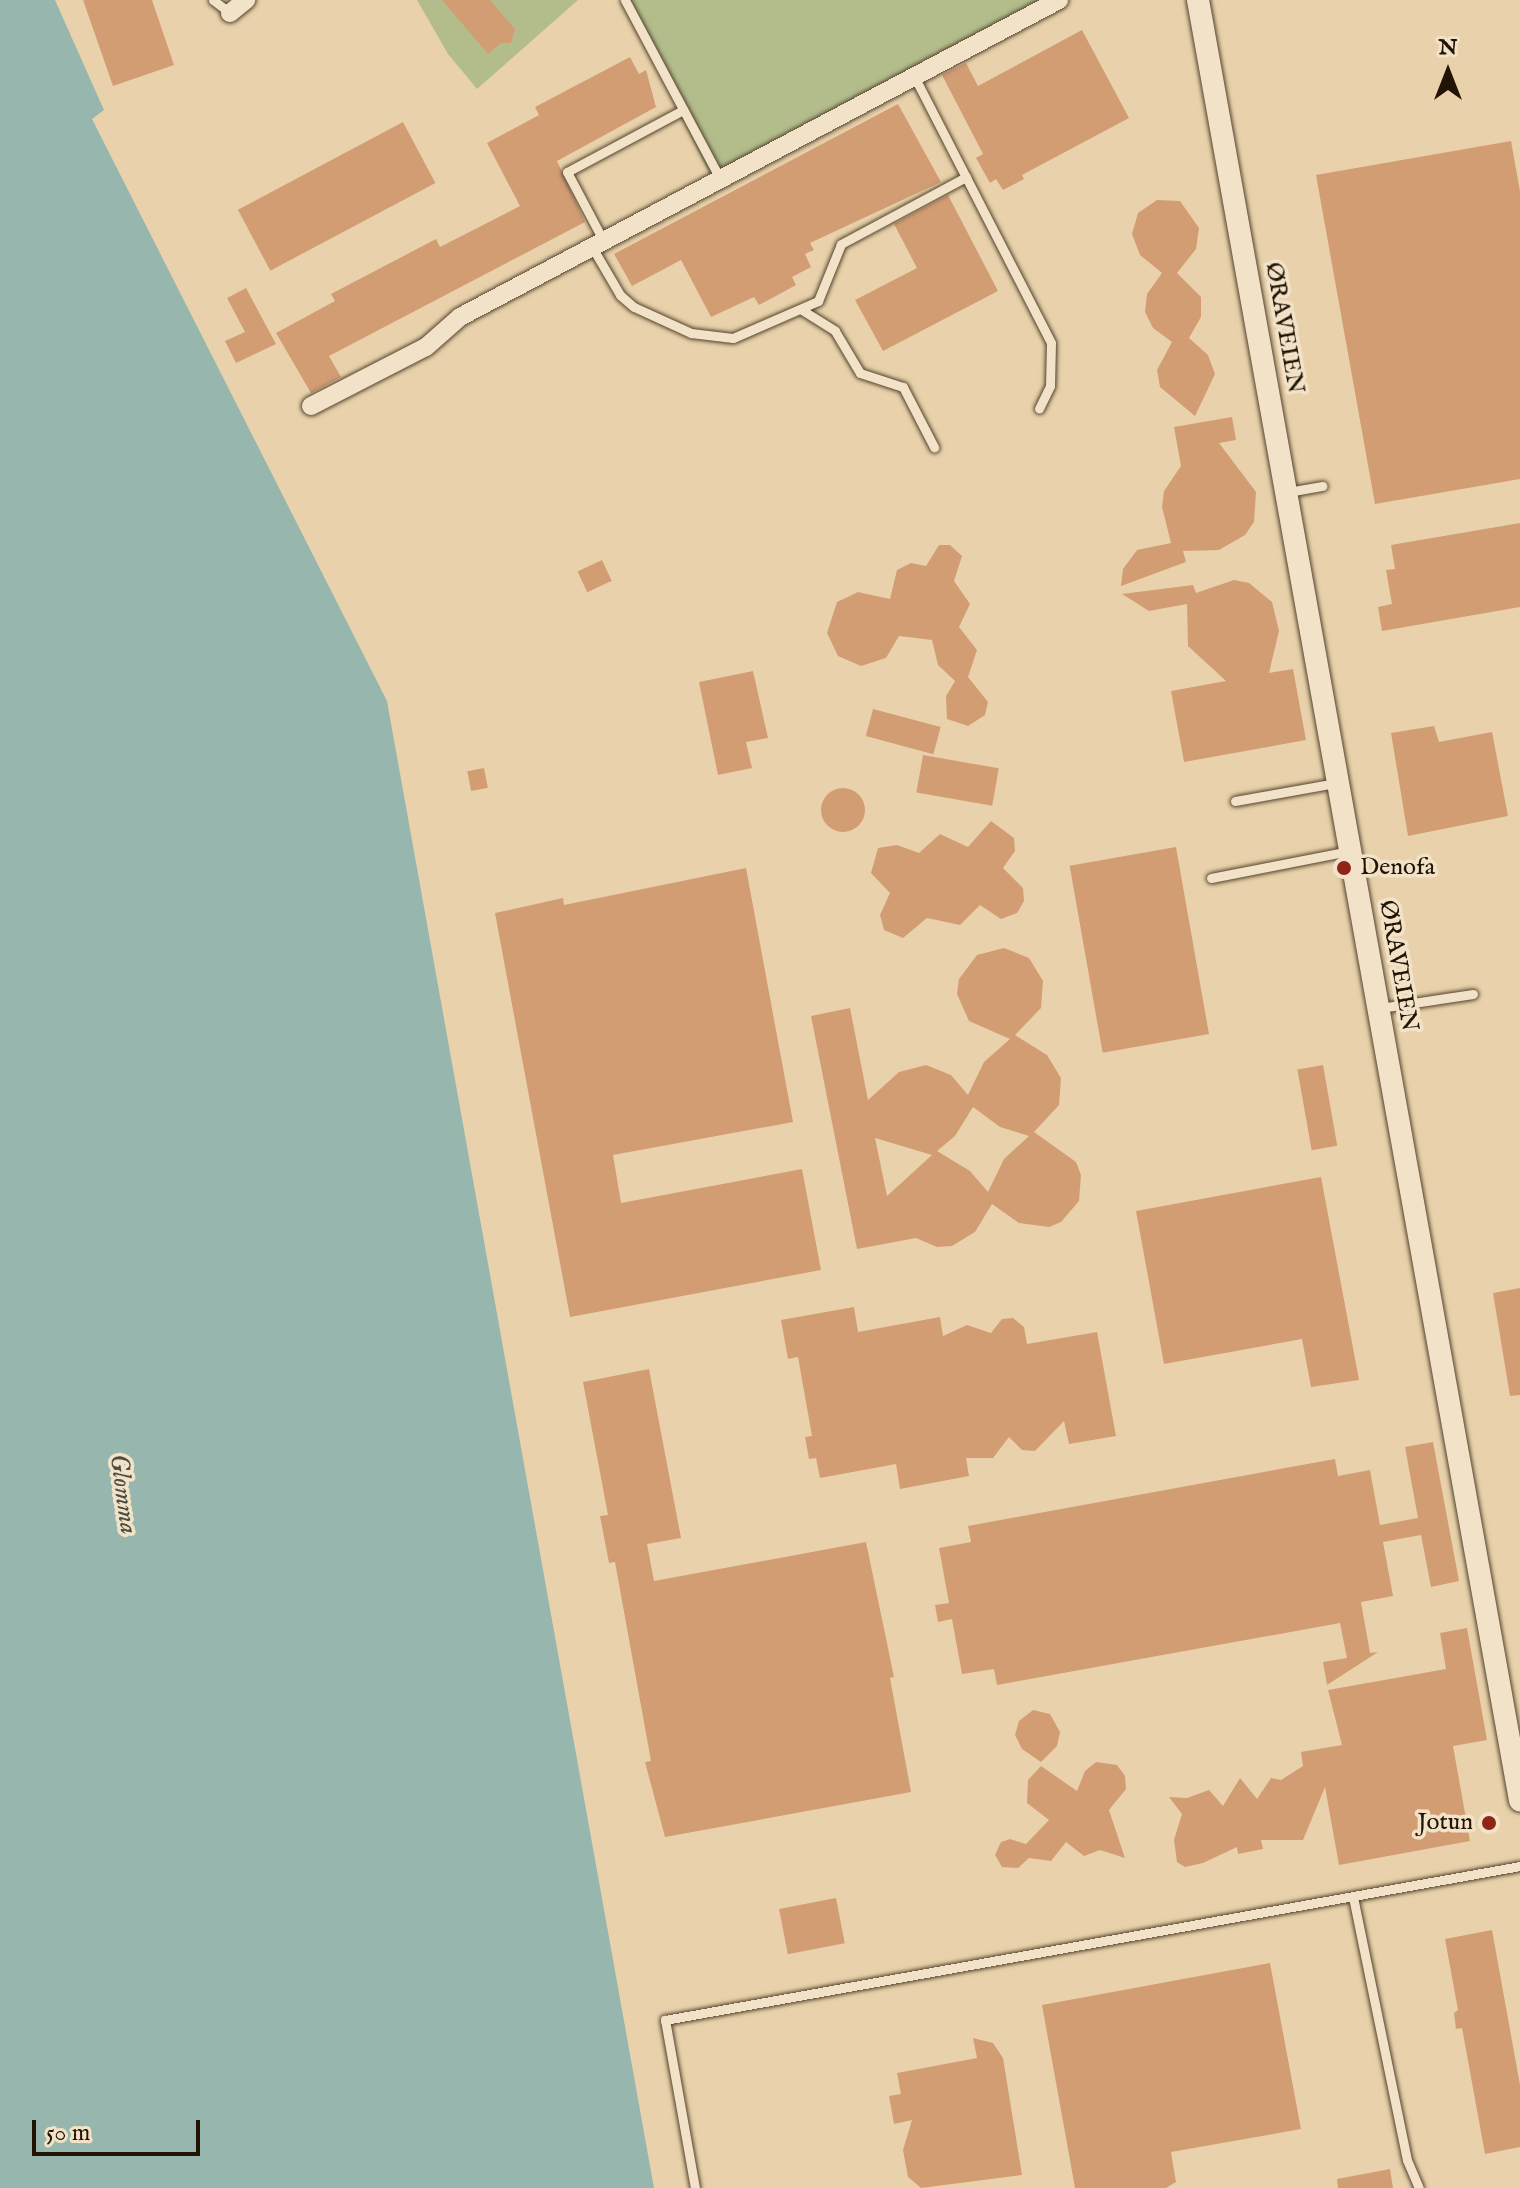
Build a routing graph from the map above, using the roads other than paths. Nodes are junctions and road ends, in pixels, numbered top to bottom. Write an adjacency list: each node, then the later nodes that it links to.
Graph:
1 (213, 0): 6 (lane)
2 (246, 0): 6 (street)
3 (625, 0): 8 (lane)
4 (1059, 0): 7 (street)
5 (1198, 0): 17 (street, ØRAVEIEN)
6 (230, 13)
7 (914, 76): 9 (lane); 10 (street)
8 (683, 110): 10 (lane); 11 (lane)
9 (966, 177): 12 (lane); 14 (lane)
10 (720, 179): 11 (street)
11 (597, 244): 12 (lane); 13 (street)
12 (802, 310): 15 (lane)
13 (311, 406)
14 (1039, 409)
15 (934, 447)
16 (1322, 486): 17 (lane)
17 (1288, 492): 18 (street, ØRAVEIEN)
18 (1339, 783): 19 (lane); 20 (street, ØRAVEIEN)
19 (1235, 801)
20 (1352, 851): 21 (lane); 23 (street, ØRAVEIEN)
21 (1211, 878)
22 (1473, 994): 23 (lane)
23 (1380, 1008): 24 (street, ØRAVEIEN)
24 (1520, 1795)
25 (1520, 1866): 26 (lane)
26 (1353, 1897): 27 (lane); 28 (lane)
27 (695, 2188)
28 (1419, 2188)

